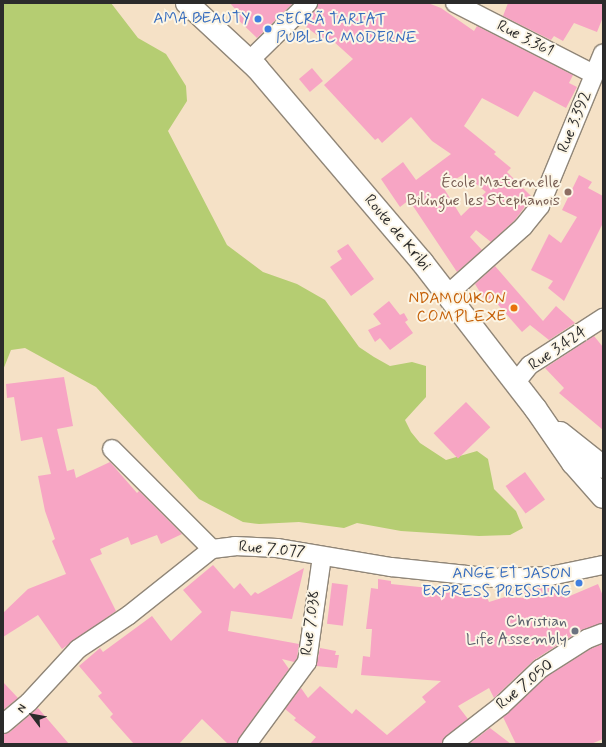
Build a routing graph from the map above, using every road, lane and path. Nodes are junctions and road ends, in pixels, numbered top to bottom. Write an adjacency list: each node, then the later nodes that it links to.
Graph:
1 (187, 3): 5 (main road, Route de Kribi)
2 (308, 3): 5 (street)
3 (455, 3): 6 (street, Rue 3.361)
4 (603, 53): 6 (street, Rue 3.392)
5 (249, 61): 7 (main road, Route de Kribi)
6 (594, 74): 7 (street, Rue 3.392)
7 (448, 294): 9 (main road, Route de Kribi)
8 (603, 318): 9 (street, Rue 3.424)
9 (516, 382): 10 (main road, Route de Kribi)
10 (535, 408): 12 (main road); 13 (main road, Route de Kribi)
11 (112, 449): 14 (street)
12 (603, 467)
13 (603, 497)
14 (212, 549): 15 (street, Rue 7.077); 18 (street)
15 (322, 556): 16 (street, Rue 7.077); 19 (street, Rue 7.038)
16 (603, 565)
17 (603, 633): 20 (street, Rue 7.050)
18 (3, 724)
19 (248, 744)
20 (452, 744)

